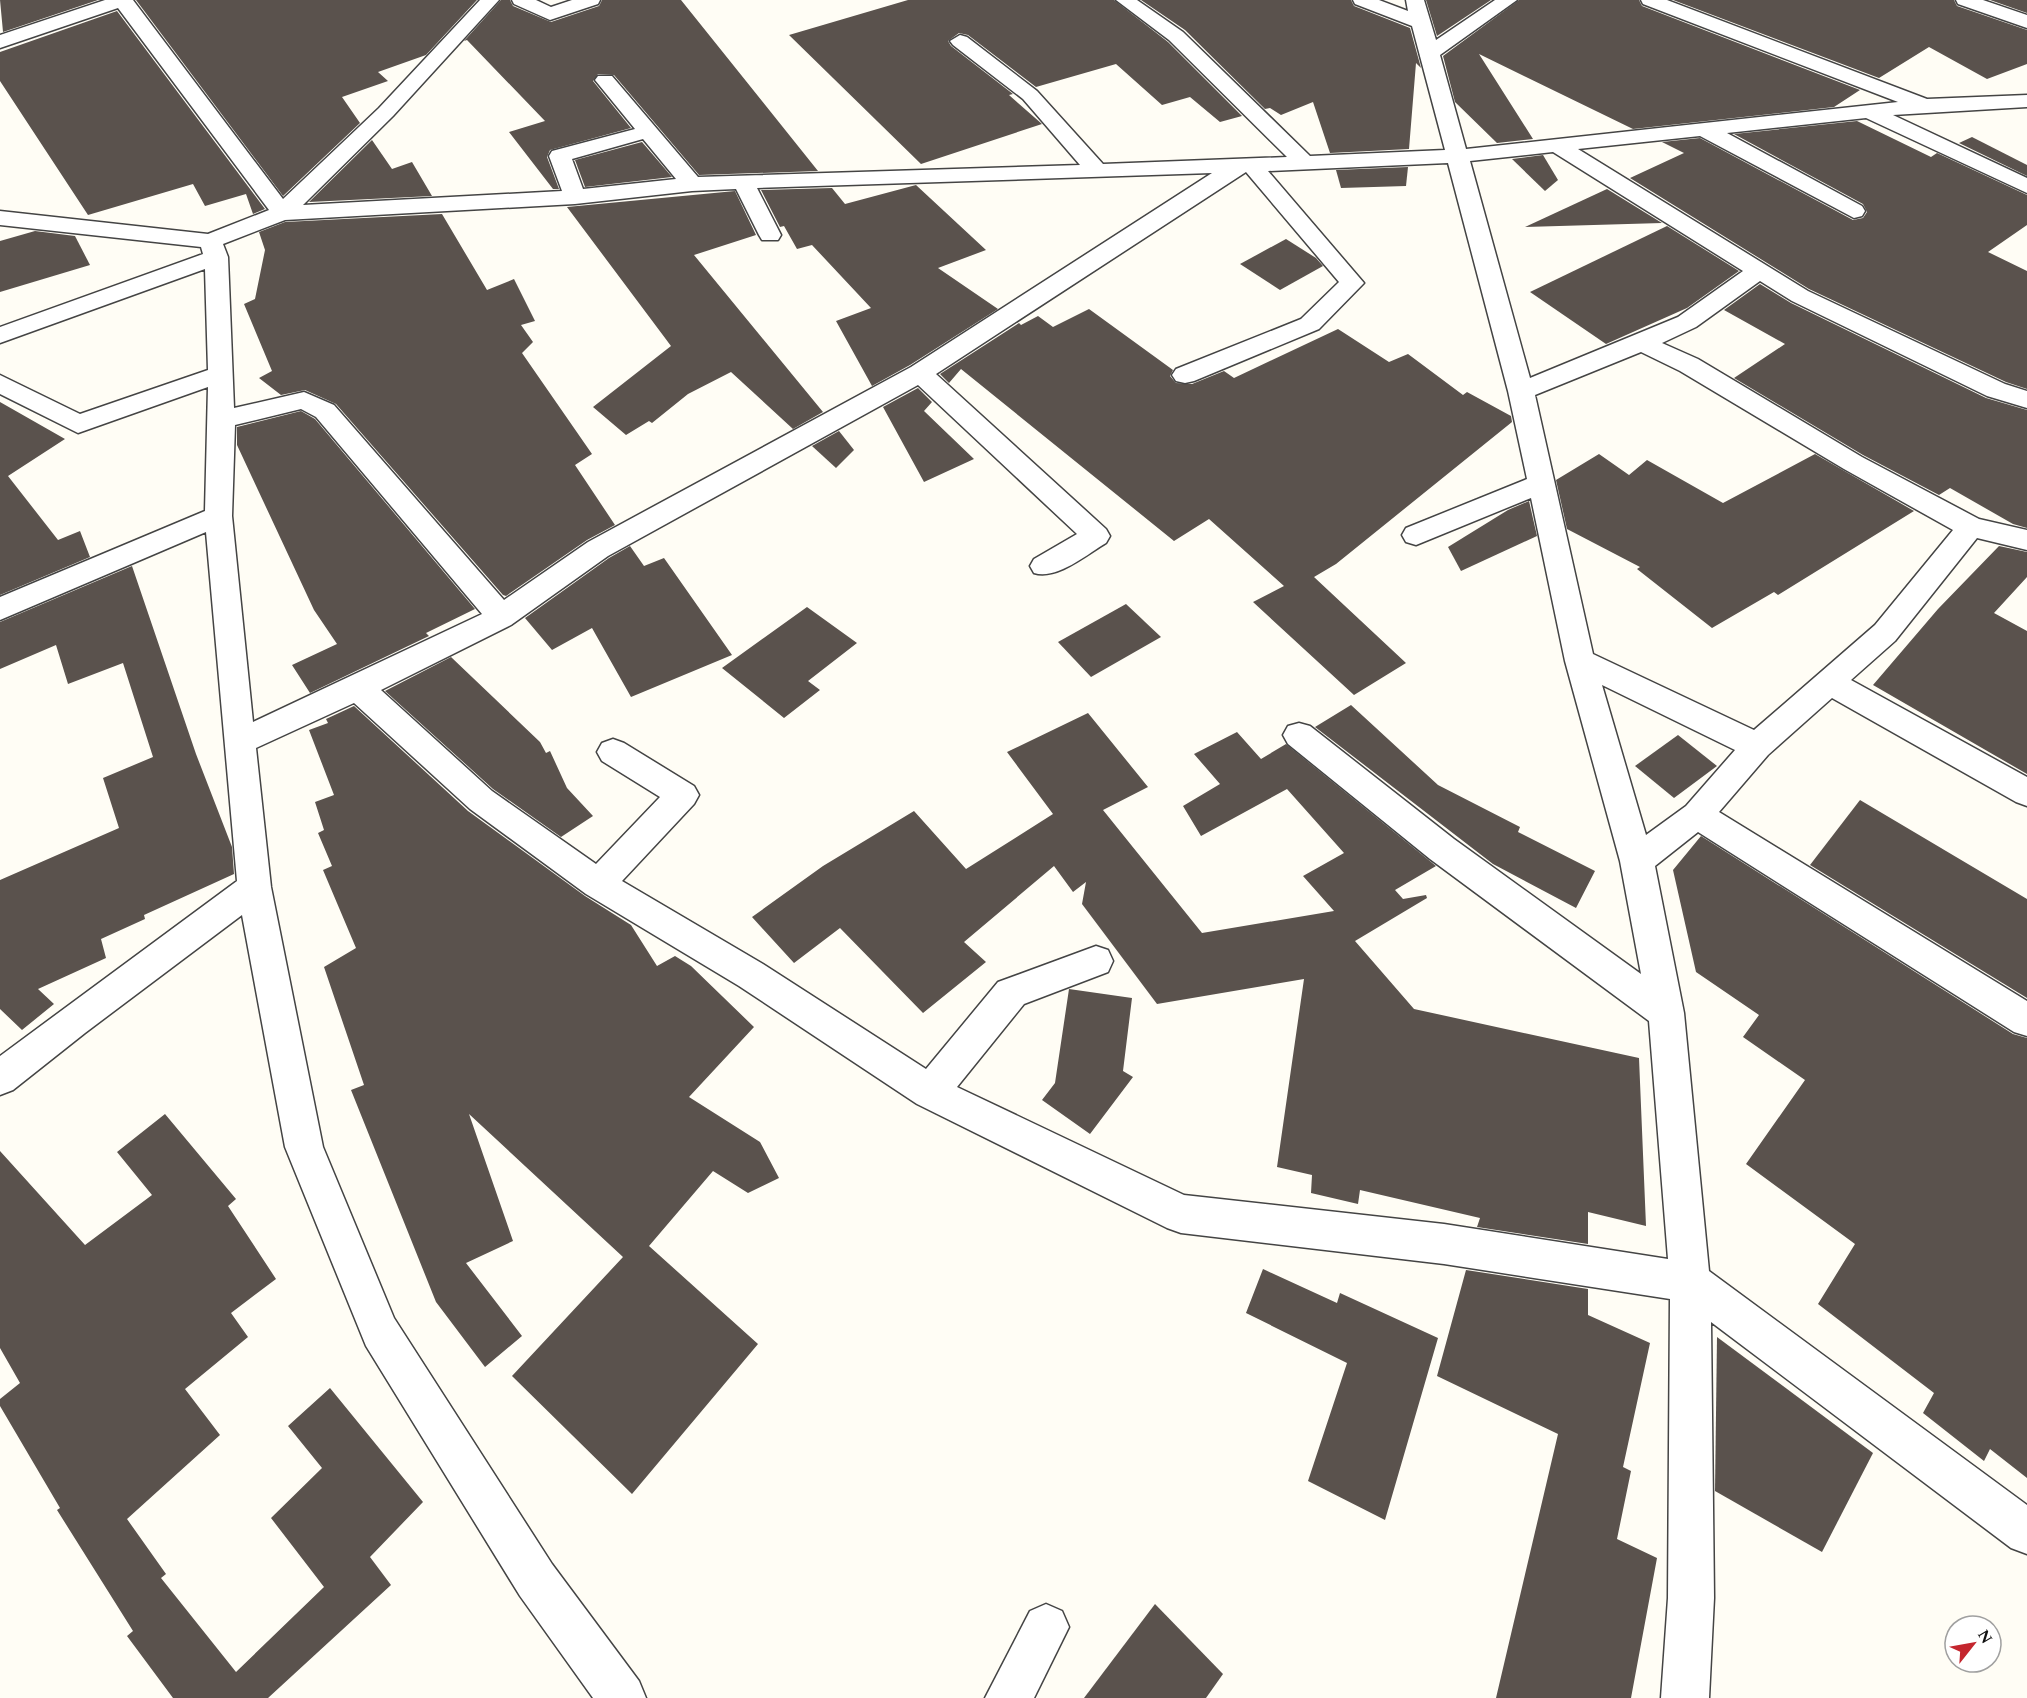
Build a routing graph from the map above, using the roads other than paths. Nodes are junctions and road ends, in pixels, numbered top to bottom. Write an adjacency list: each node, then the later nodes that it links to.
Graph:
1 (123, 0): 13 (street); 30 (street)
2 (490, 0): 30 (street)
3 (521, 0): 4 (street)
4 (591, 0)
5 (1126, 0): 22 (street)
6 (1362, 0): 11 (street)
7 (1508, 0): 11 (street)
8 (1650, 0): 16 (street)
9 (1965, 0): 10 (street)
10 (2027, 22)
11 (1423, 25): 21 (street)
12 (960, 41): 24 (street)
13 (0, 42)
14 (605, 80): 19 (street)
15 (2027, 101): 16 (street)
16 (1926, 105): 17 (street)
17 (1868, 111): 18 (street); 27 (street)
18 (1704, 130): 20 (street); 29 (street)
19 (650, 131): 25 (street); 28 (street)
20 (1558, 146): 21 (street); 34 (street)
21 (1459, 156): 22 (street); 41 (street)
22 (1305, 163): 23 (street)
23 (1245, 166): 24 (street); 37 (street); 39 (street)
24 (1097, 171): 26 (street)
25 (692, 184): 26 (street); 28 (street)
26 (744, 184): 32 (street)
27 (2027, 186)
28 (575, 197): 30 (street)
29 (1854, 211)
30 (282, 213): 33 (street)
31 (0, 218): 33 (street)
32 (770, 235)
33 (213, 249): 35 (street); 38 (street)
34 (1759, 271): 36 (street); 42 (street)
35 (0, 335)
36 (1642, 343): 41 (street); 46 (street)
37 (920, 373): 49 (street); 51 (street)
38 (220, 374): 40 (street); 43 (street)
39 (1185, 375)
40 (0, 383)
41 (1521, 391): 44 (street)
42 (2027, 400)
43 (222, 419): 45 (street); 51 (street)
44 (1540, 484): 47 (street); 52 (street)
45 (218, 516): 50 (street); 56 (street)
46 (1971, 526): 48 (street); 53 (street)
47 (1416, 535)
48 (2027, 540)
49 (1044, 566)
50 (0, 609)
51 (501, 617): 54 (street)
52 (1580, 661): 57 (street); 61 (street)
53 (1829, 682): 57 (street); 59 (street)
54 (358, 688): 56 (street); 62 (street)
55 (1299, 735): 65 (street)
56 (242, 741): 63 (street)
57 (1757, 746): 60 (street)
58 (613, 753): 62 (street)
59 (2027, 794)
60 (1697, 815): 61 (street); 66 (street)
61 (1637, 861): 65 (street)
62 (598, 884): 68 (street)
63 (254, 887): 67 (street); 72 (street)
64 (1096, 961): 68 (street)
65 (1666, 1013): 69 (street)
66 (2027, 1020)
67 (0, 1078)
68 (930, 1092): 69 (street)
69 (1690, 1282): 70 (street); 74 (street)
70 (2027, 1532)
71 (1046, 1627): 73 (street)
72 (622, 1698)
73 (1009, 1698)
74 (1685, 1698)

